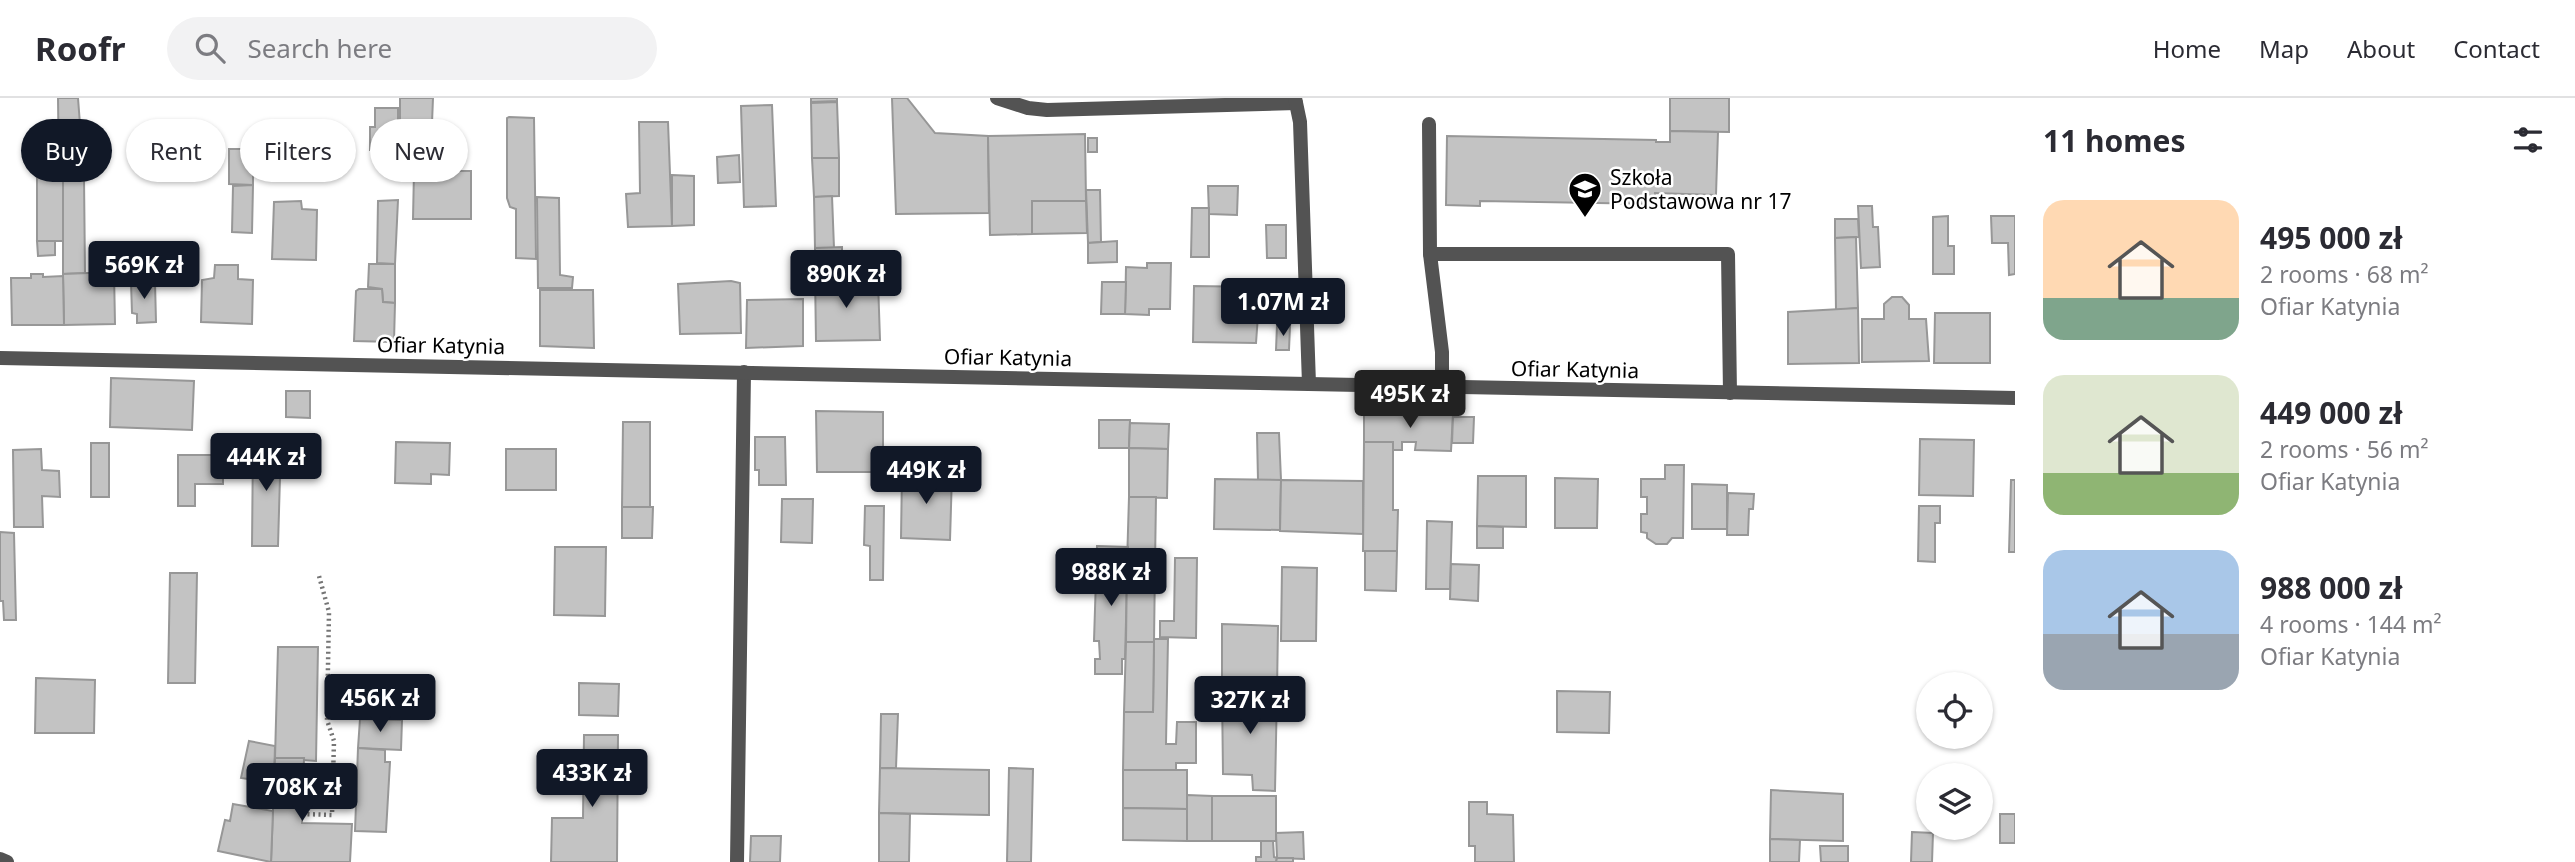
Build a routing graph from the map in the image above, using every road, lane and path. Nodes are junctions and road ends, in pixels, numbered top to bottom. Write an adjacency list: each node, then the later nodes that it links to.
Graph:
1 (997, 98): 2 (street)
2 (1295, 101): 7 (street)
3 (1429, 124): 4 (street)
4 (1430, 254): 8 (street); 9 (street)
5 (0, 358): 6 (street, Ofiar Katynia)
6 (744, 372): 7 (street, Ofiar Katynia); 15 (street)
7 (1309, 384): 8 (street, Ofiar Katynia)
8 (1442, 387): 9 (street, Ofiar Katynia)
9 (1730, 393): 10 (street, Ofiar Katynia)
10 (2015, 398)
11 (319, 576): 12 (path)
12 (302, 814)
13 (0, 859): 14 (street)
14 (7, 862)
15 (737, 862)

